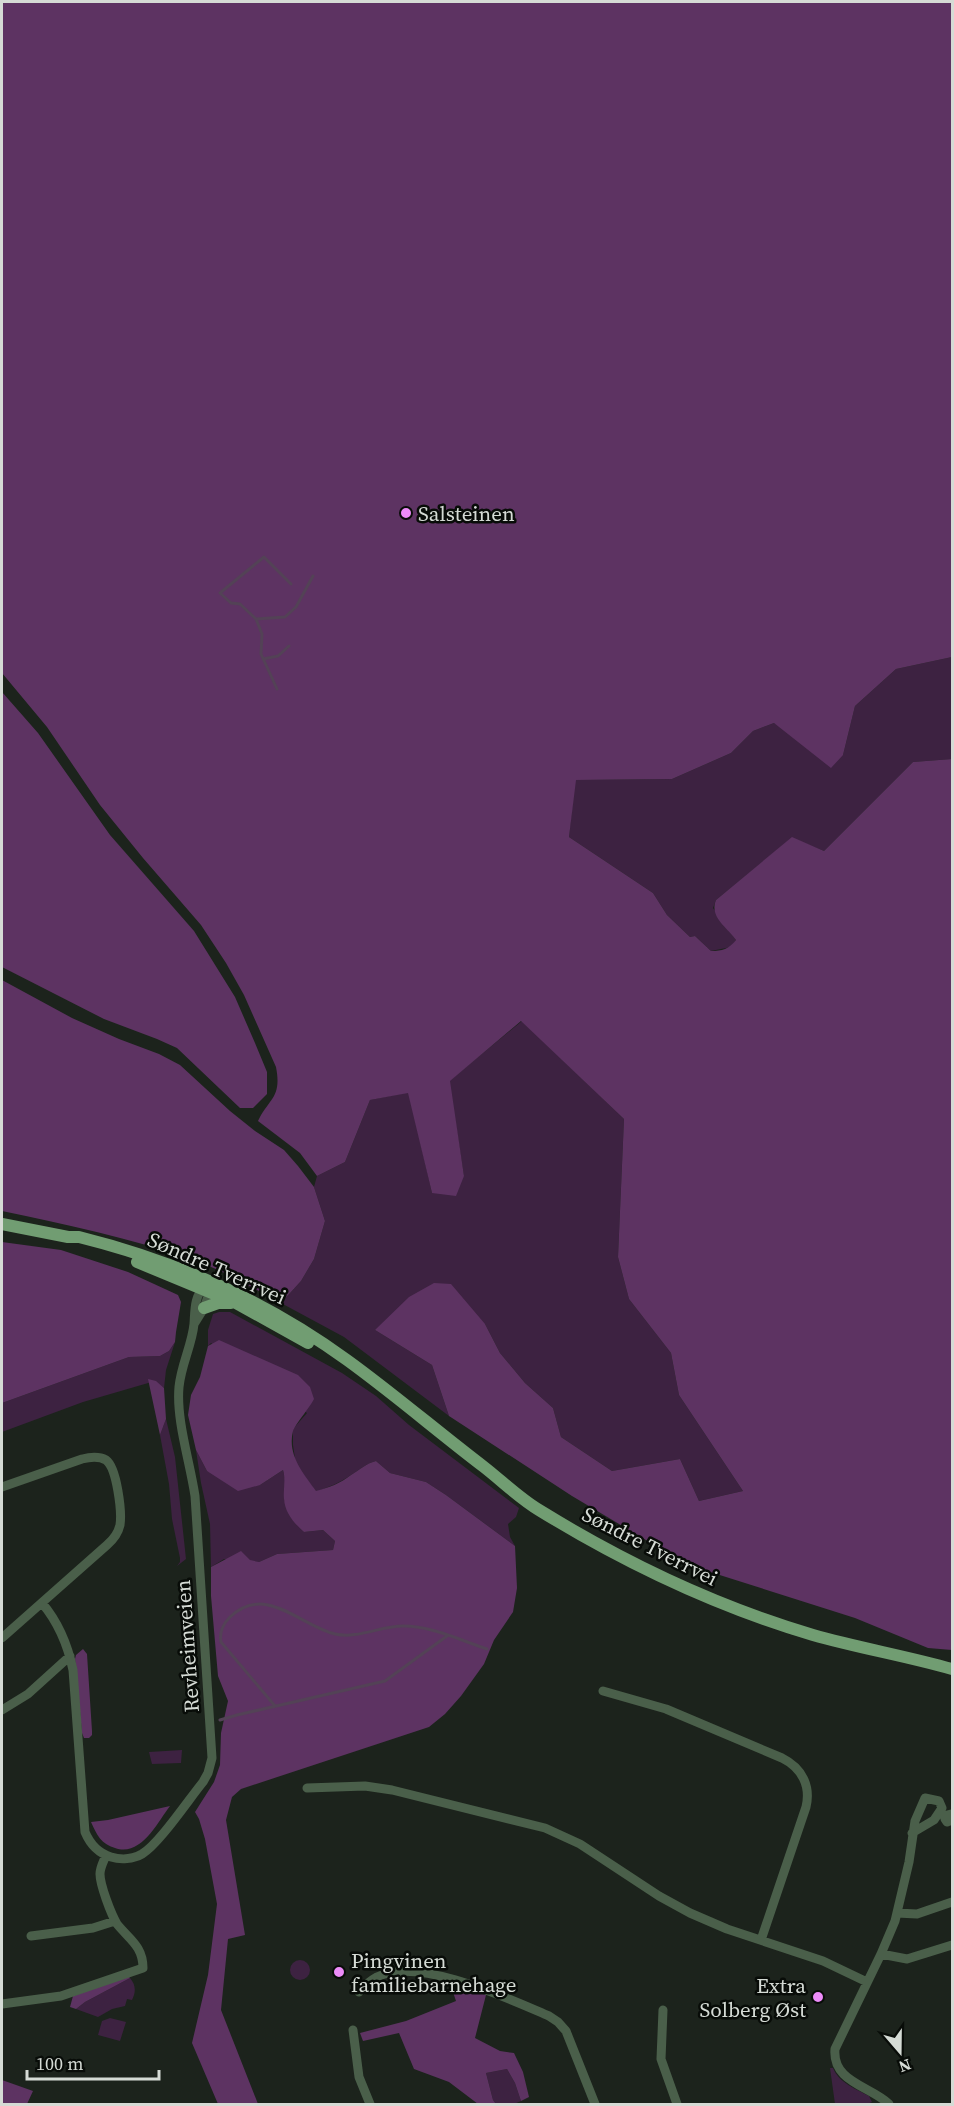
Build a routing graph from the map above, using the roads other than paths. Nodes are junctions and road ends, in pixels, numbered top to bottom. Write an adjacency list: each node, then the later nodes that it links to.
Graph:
1 (2, 1224): 2 (main road, Søndre Tverrvei)
2 (208, 1287): 3 (main road, Søndre Tverrvei); 4 (street, Revheimveien); 5 (street, Revheimveien); 6 (main road, Søndre Tverrvei)
3 (236, 1303): 4 (main road); 6 (main road, Søndre Tverrvei)
4 (204, 1308): 5 (street, Revheimveien)
5 (194, 1324): 18 (street, Revheimveien)
6 (369, 1378): 11 (main road, Søndre Tverrvei)
7 (2, 1487): 8 (street)
8 (42, 1603): 9 (street); 10 (street)
9 (2, 1638)
10 (70, 1656): 13 (street); 18 (street)
11 (952, 1669)
12 (603, 1691): 23 (street)
13 (2, 1710)
14 (307, 1788): 23 (street)
15 (951, 1816): 16 (street)
16 (934, 1820): 17 (street); 17 (street)
17 (912, 1833): 20 (street)
18 (106, 1855): 21 (street)
19 (952, 1902): 20 (street)
20 (897, 1913): 25 (street)
21 (115, 1921): 22 (street); 28 (street)
22 (31, 1936)
23 (762, 1940): 26 (street)
24 (952, 1945): 25 (street)
25 (881, 1954): 26 (street)
26 (867, 1982): 34 (street)
27 (359, 1992): 32 (street)
28 (2, 2004)
29 (663, 2010): 33 (street)
30 (353, 2030): 31 (street)
31 (370, 2104)
32 (595, 2104)
33 (677, 2104)
34 (889, 2104)

